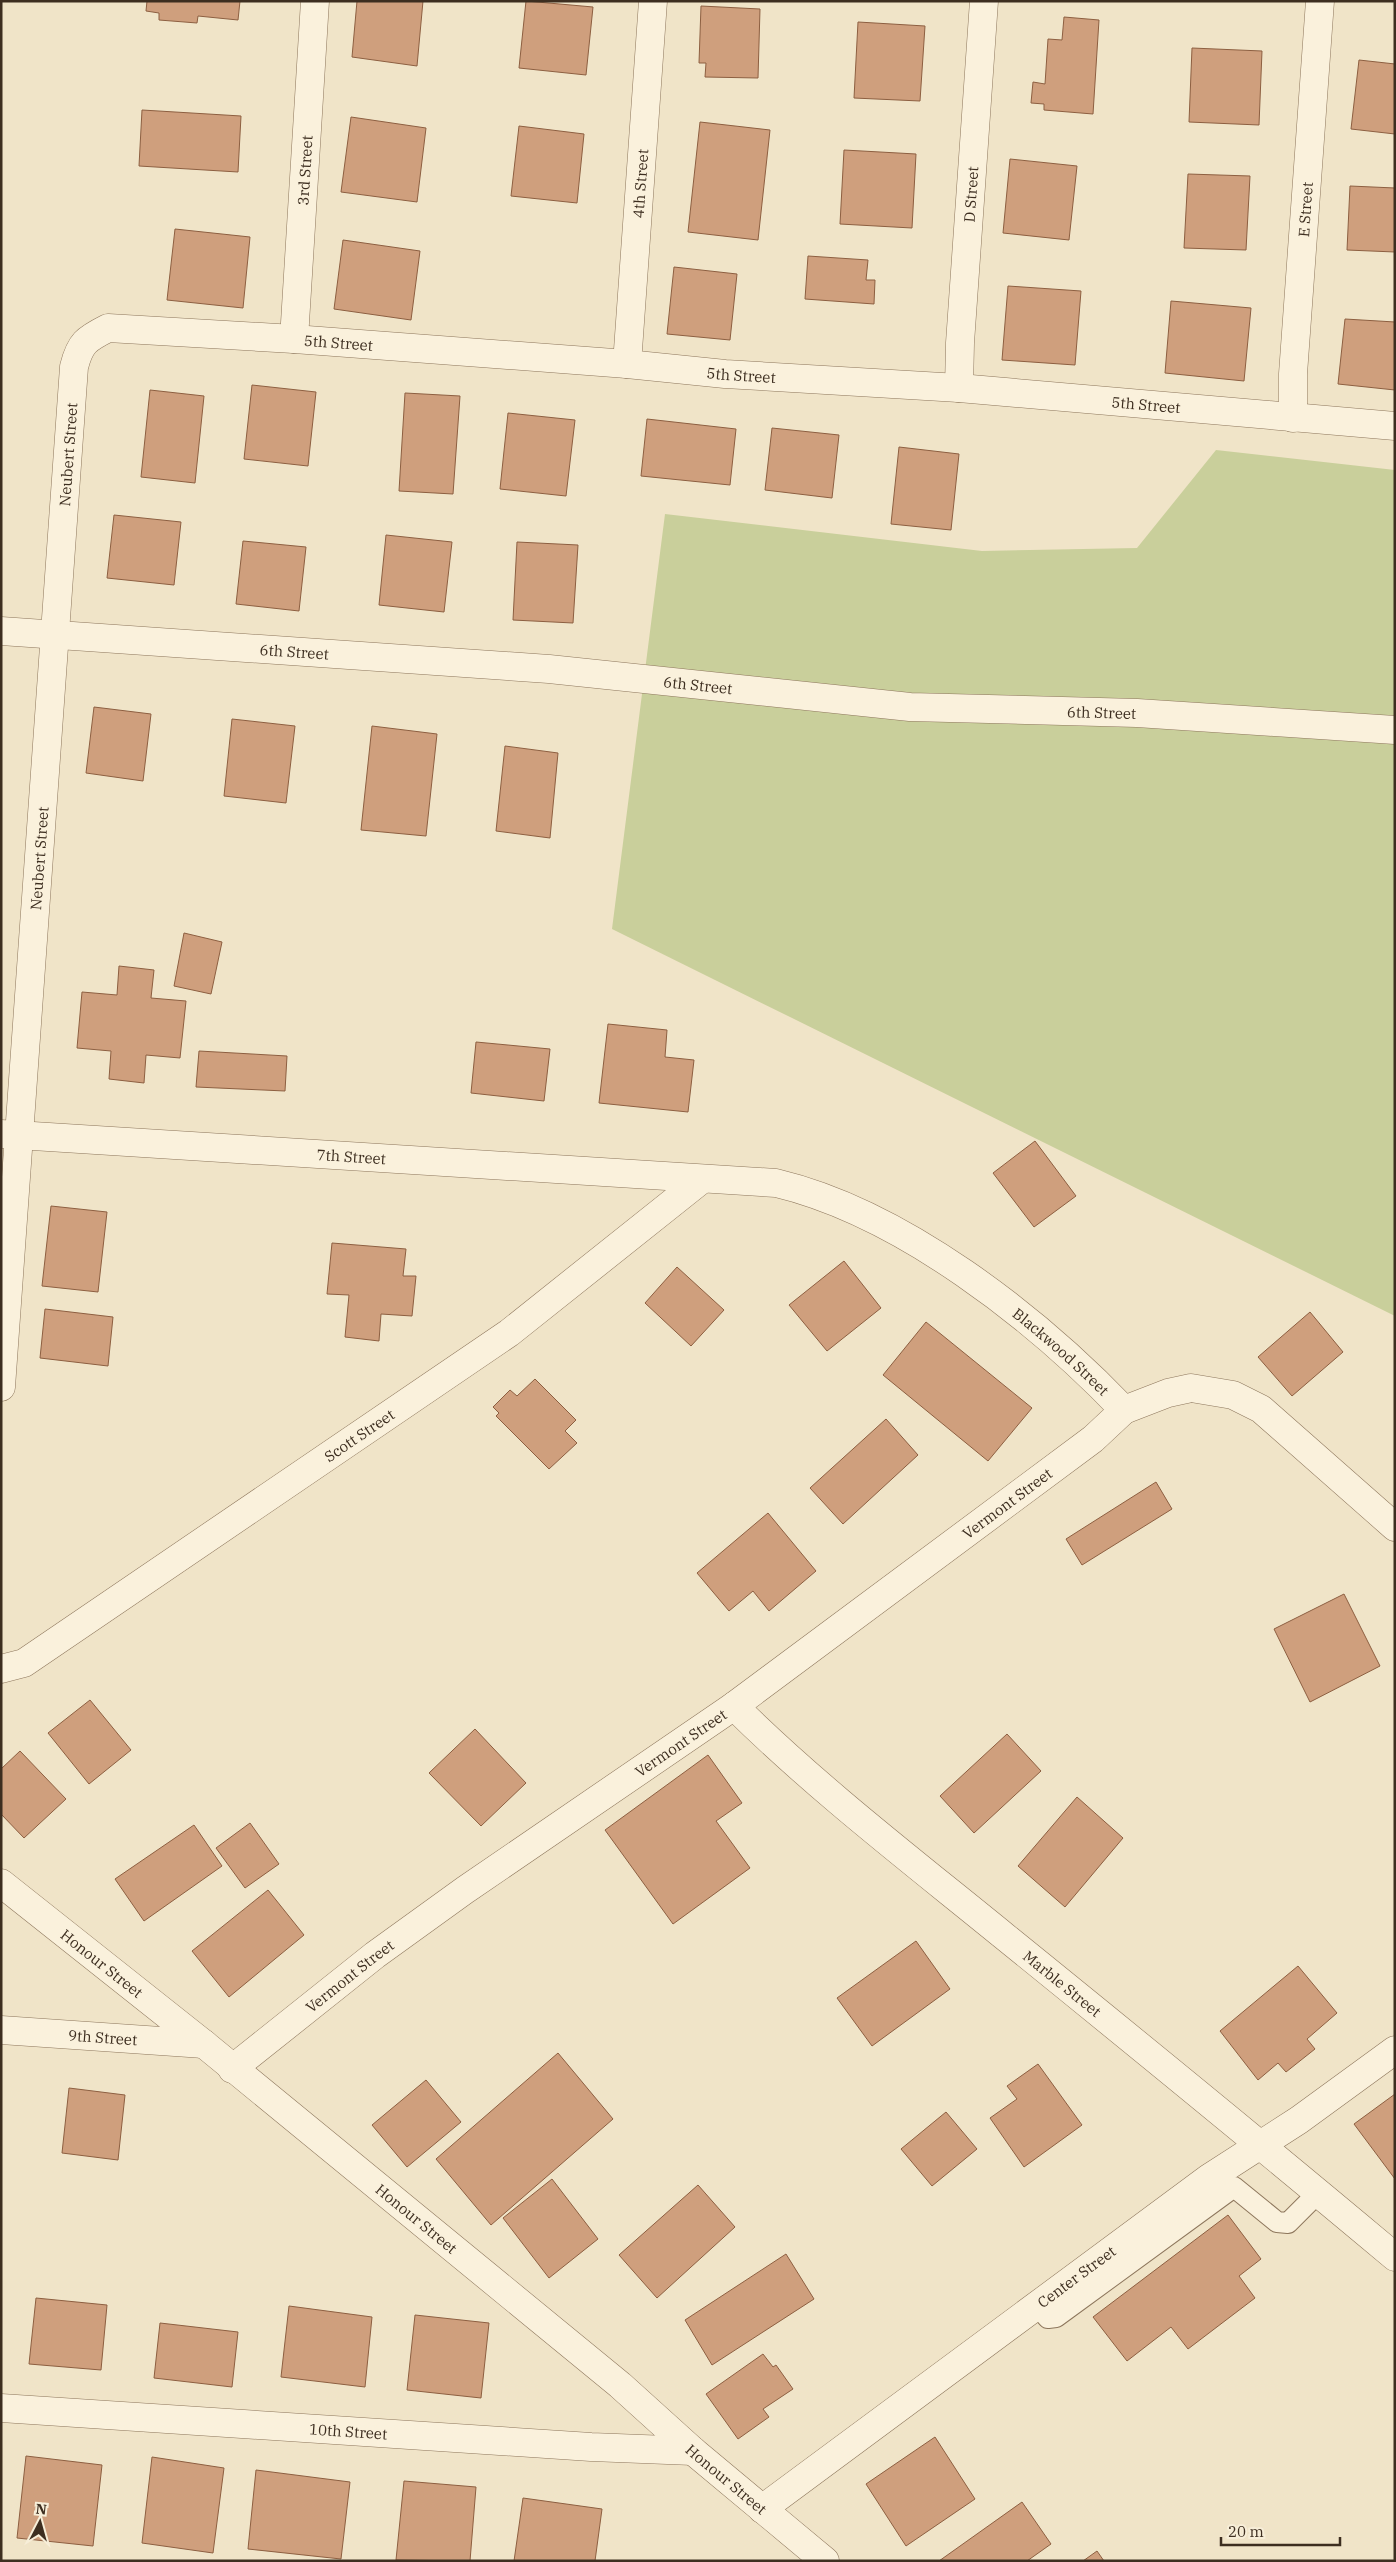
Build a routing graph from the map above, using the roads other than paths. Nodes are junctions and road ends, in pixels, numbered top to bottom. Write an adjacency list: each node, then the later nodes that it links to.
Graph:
1 (315, 1): 6 (street, 3rd Street)
2 (653, 1): 7 (street, 4th Street)
3 (984, 1): 8 (street, D Street)
4 (1320, 1): 9 (street, E Street)
5 (91, 336): 6 (street, 5th Street); 12 (street, Neubert Street)
6 (294, 339): 7 (street, 5th Street)
7 (627, 364): 8 (street, 5th Street)
8 (959, 388): 9 (street, 5th Street)
9 (1293, 418): 10 (street, 5th Street)
10 (1395, 426)
11 (1, 631): 12 (street, 6th Street)
12 (54, 635): 13 (street, 6th Street); 14 (street, Neubert Street)
13 (1395, 730)
14 (11, 1134): 15 (street, 7th Street); 16 (street, Neubert Street)
15 (701, 1180): 17 (street, Blackwood Street); 19 (street, Scott Street)
16 (1, 1387)
17 (1124, 1410): 18 (street); 20 (street, Vermont Street)
18 (1395, 1527)
19 (1, 1669)
20 (734, 1706): 25 (street, Vermont Street); 26 (street, Marble Street)
21 (1, 1883): 23 (street, Honour Street)
22 (1, 2030): 23 (street, 9th Street)
23 (204, 2044): 25 (street, Honour Street)
24 (1395, 2050): 26 (street, Center Street)
25 (232, 2069): 31 (street, Honour Street)
26 (1260, 2145): 27 (street, Center Street); 28 (street, Marble Street)
27 (1227, 2179): 28 (lane); 32 (street, Center Street)
28 (1318, 2193): 29 (street, Marble Street)
29 (1395, 2257)
30 (1, 2408): 31 (street, 10th Street)
31 (693, 2451): 32 (street, Honour Street)
32 (762, 2509): 33 (street, Honour Street)
33 (825, 2561)

